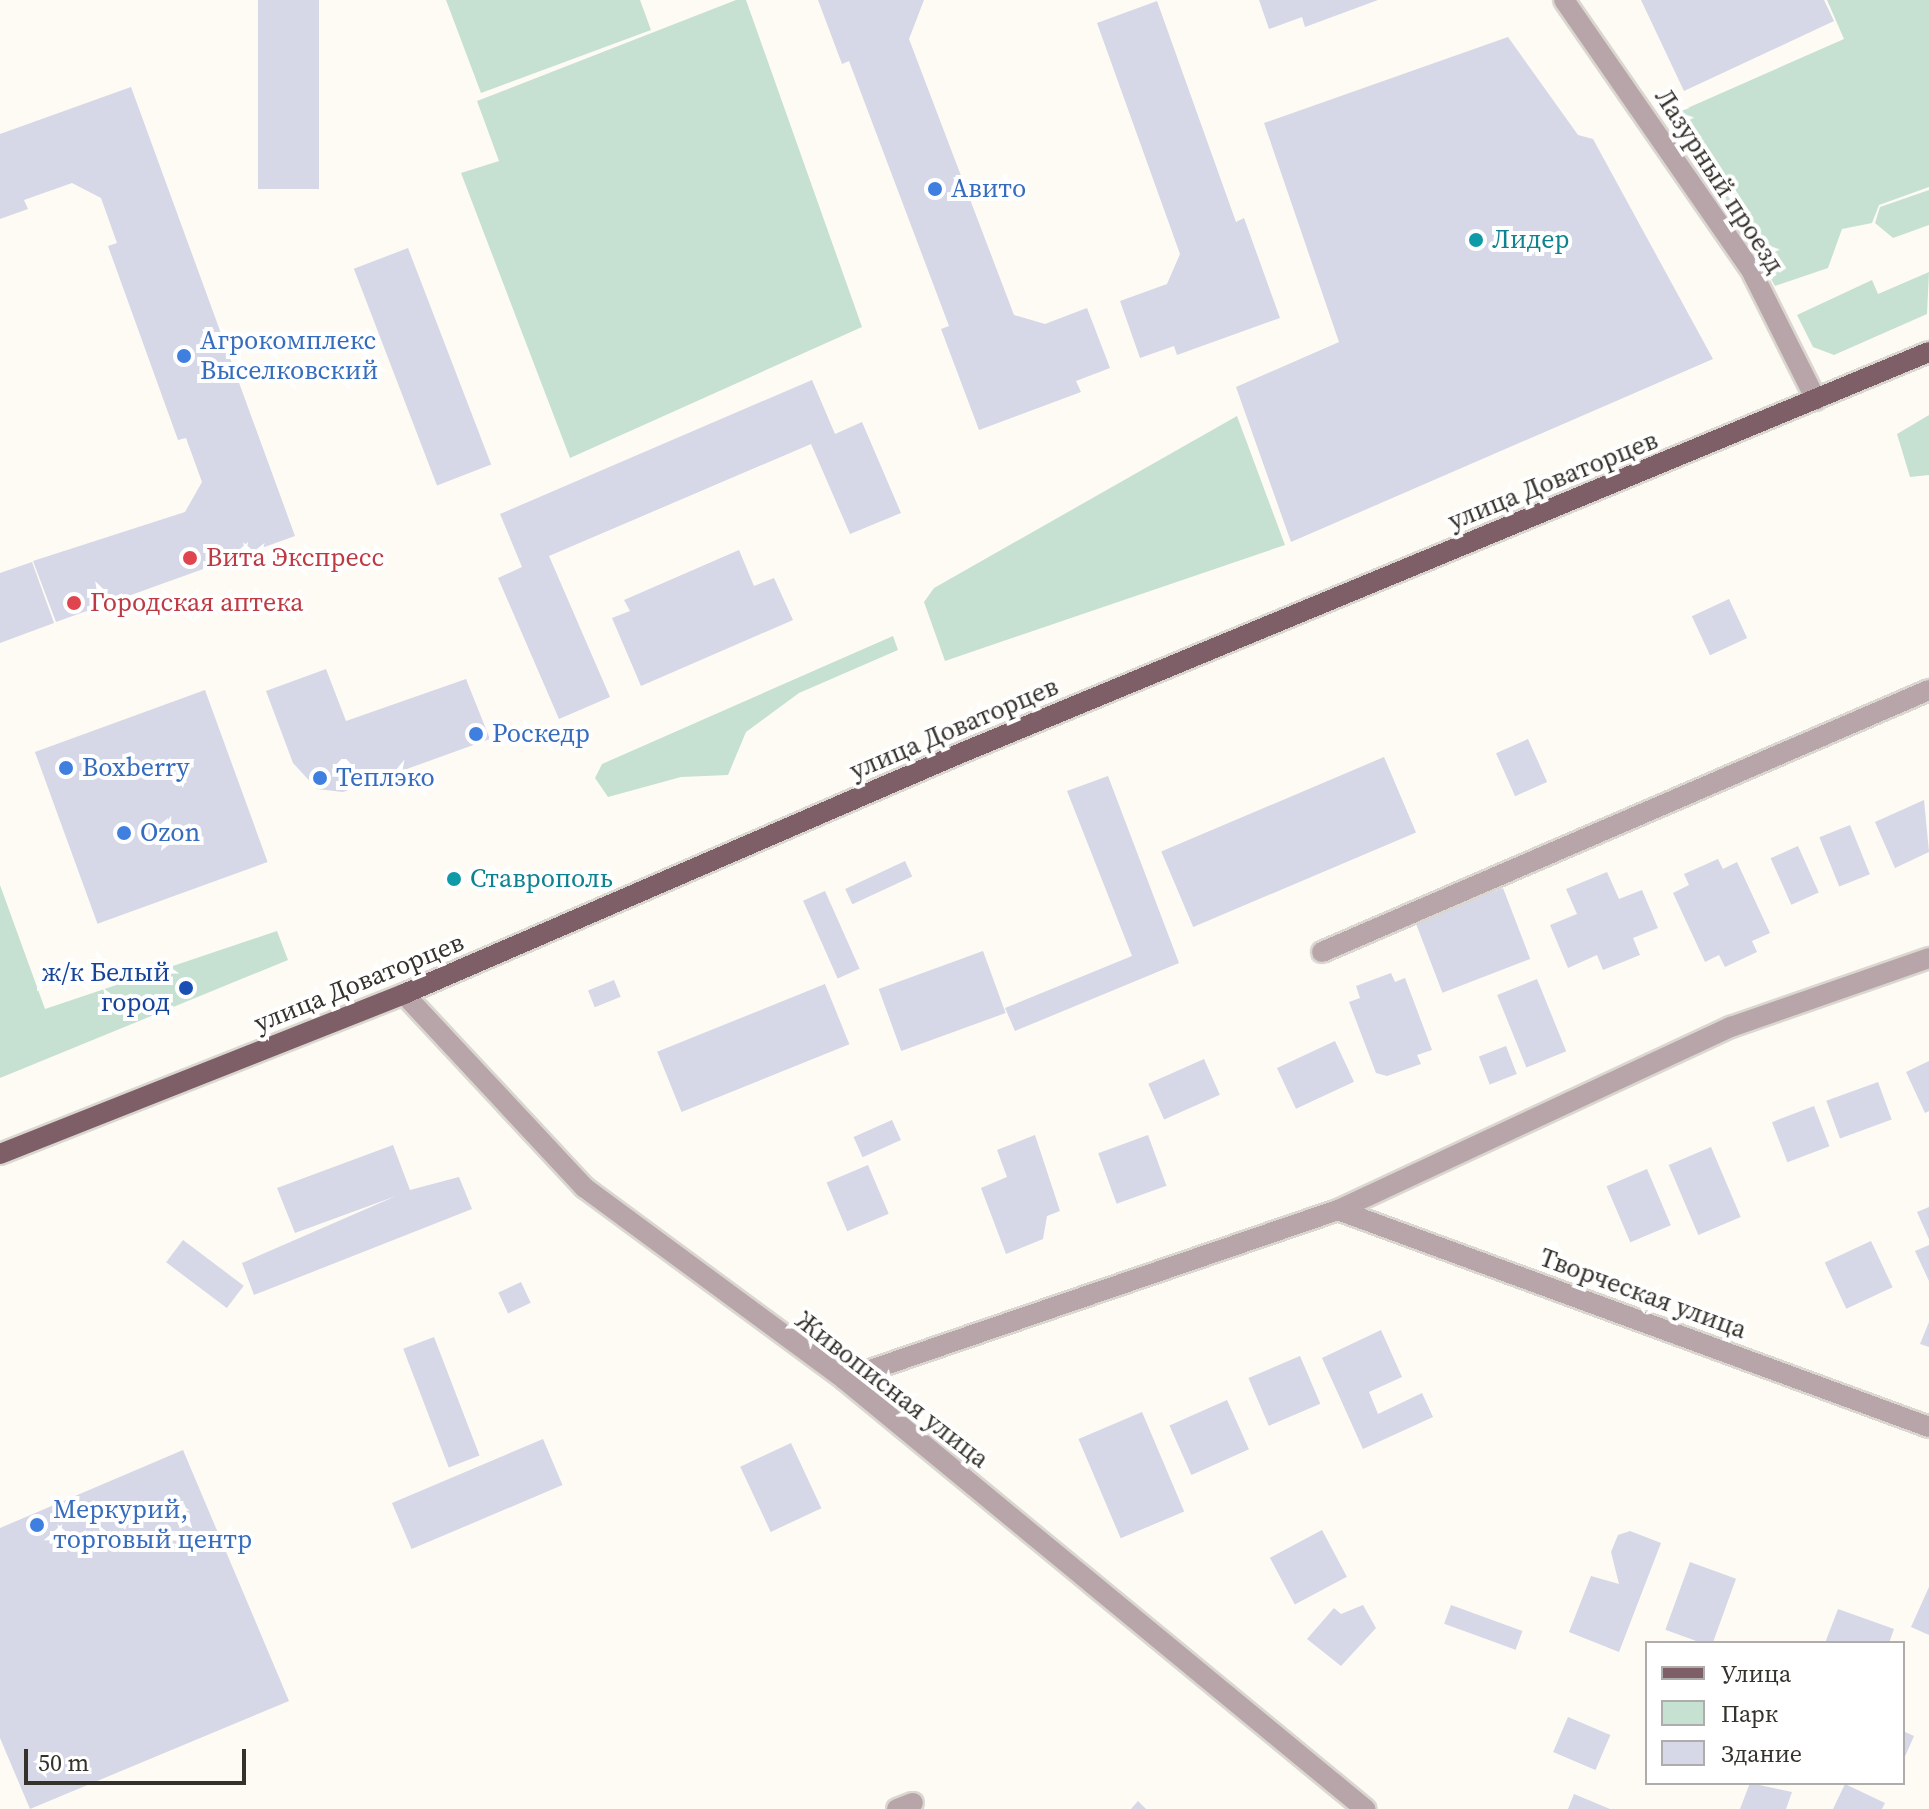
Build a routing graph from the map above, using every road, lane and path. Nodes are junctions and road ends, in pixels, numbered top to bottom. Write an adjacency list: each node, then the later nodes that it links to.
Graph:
1 (1564, 0): 3 (street, Лазурный проезд)
2 (1929, 352): 3 (main road, улица Доваторцев)
3 (1816, 400): 7 (main road, улица Доваторцев)
4 (1929, 690): 5 (street)
5 (1322, 952)
6 (1929, 958): 9 (street)
7 (404, 994): 8 (main road, улица Доваторцев); 10 (street, Живописная улица)
8 (0, 1154)
9 (1338, 1210): 10 (street); 11 (street, Творческая улица)
10 (844, 1379): 12 (street, Живописная улица)
11 (1929, 1427)
12 (1365, 1809)

